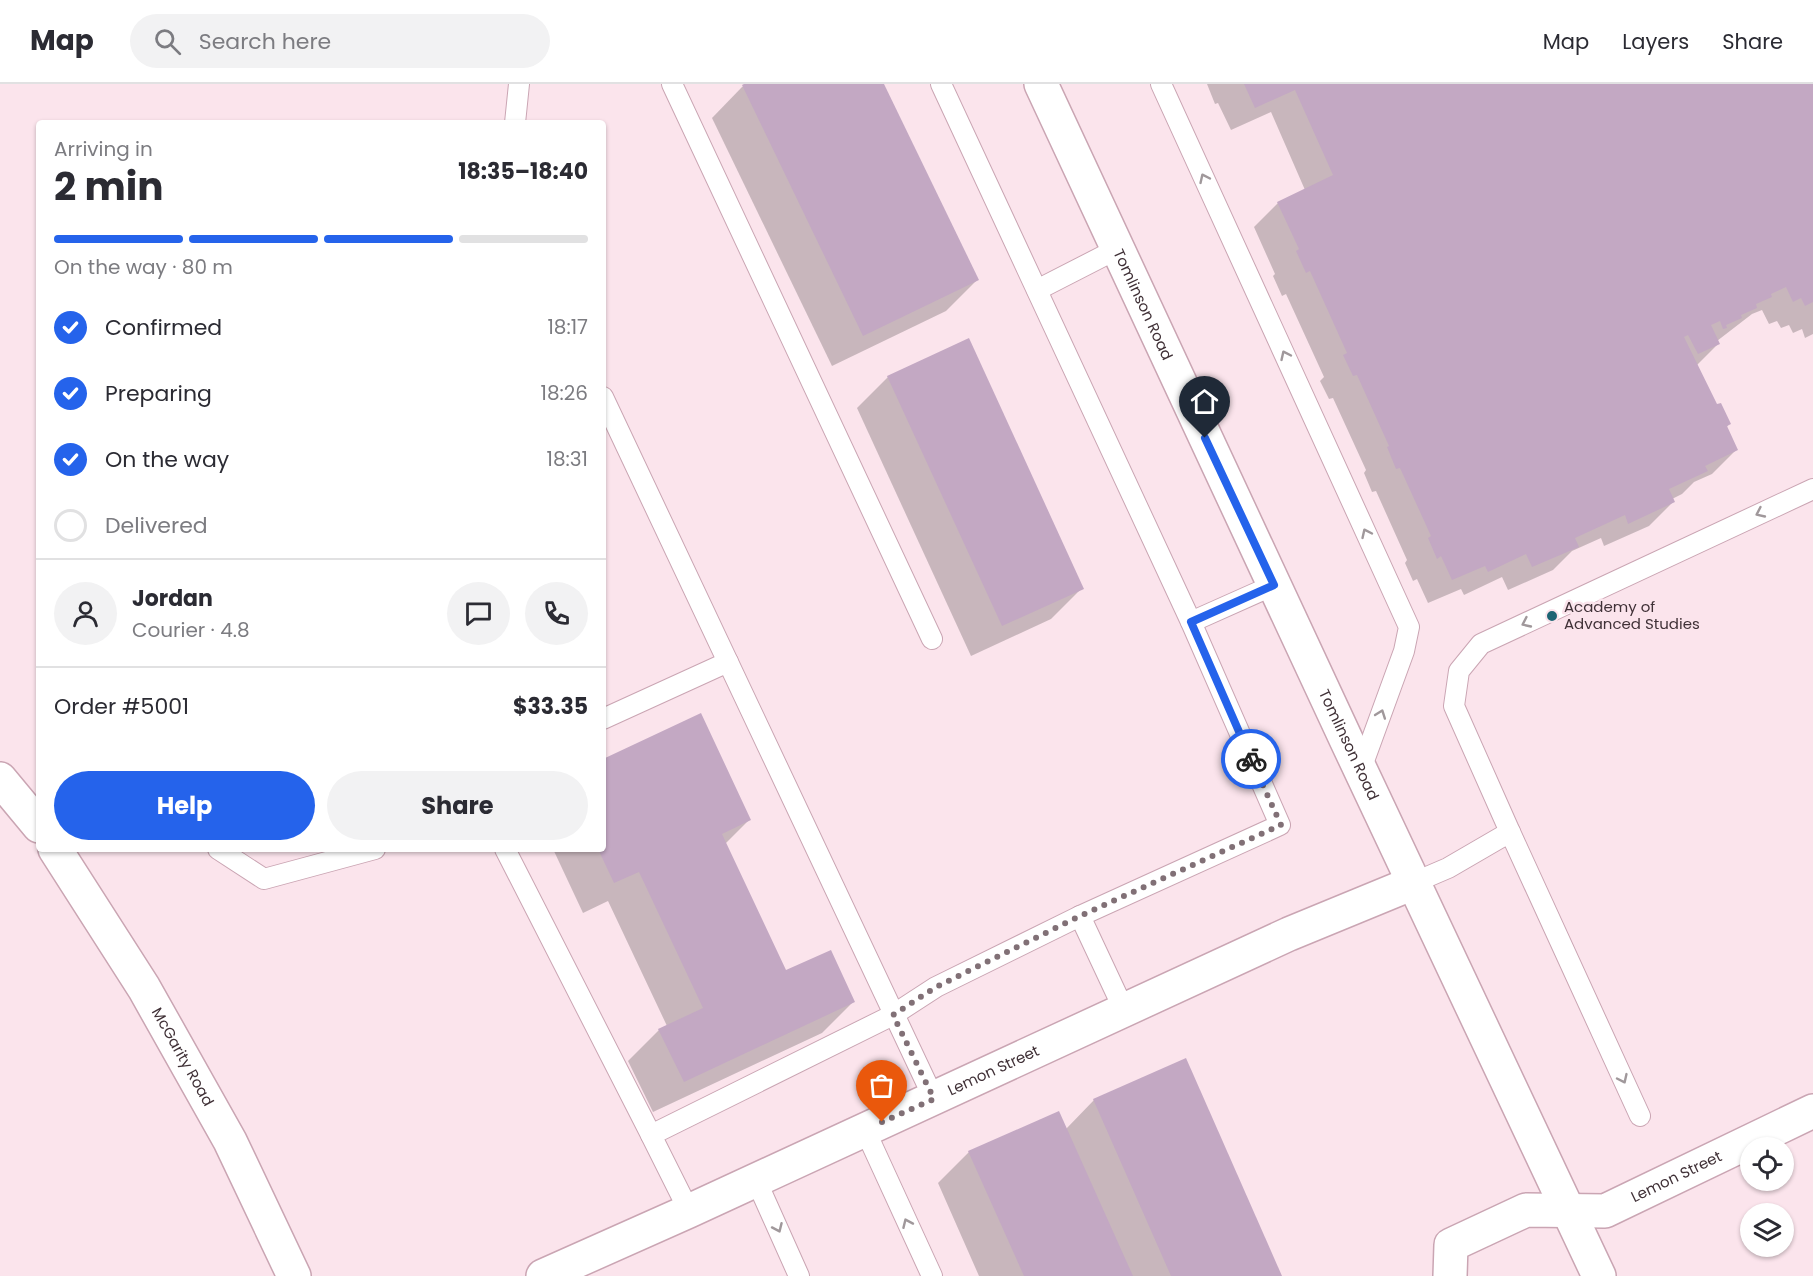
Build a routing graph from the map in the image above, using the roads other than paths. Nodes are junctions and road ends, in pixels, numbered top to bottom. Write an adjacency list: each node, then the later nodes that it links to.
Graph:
1 (519, 84): 6 (lane)
2 (672, 84): 13 (lane)
3 (941, 84): 8 (lane)
4 (1041, 84): 7 (street, Tomlinson Road)
5 (1161, 84): 16 (lane, one-way to 5)
6 (515, 120)
7 (1117, 249): 8 (lane); 11 (street, Tomlinson Road)
8 (1037, 290): 12 (lane)
9 (606, 403): 14 (lane)
10 (1813, 489): 19 (lane, one-way to 19)
11 (1274, 585): 12 (lane); 16 (street, Tomlinson Road)
12 (1191, 622): 25 (lane)
13 (932, 639)
14 (728, 662): 15 (lane); 27 (lane)
15 (606, 718)
16 (1361, 769): 24 (street, Tomlinson Road)
17 (0, 779): 18 (street)
18 (36, 822)
19 (1510, 832): 24 (lane); 30 (lane, one-way to 30)
20 (57, 852): 36 (street, McGarity Road)
21 (223, 852): 22 (lane)
22 (364, 852)
23 (507, 852): 32 (lane)
24 (1413, 883): 26 (street, Lemon Street); 34 (street, Tomlinson Road)
25 (1080, 916): 26 (lane); 27 (lane)
26 (1124, 1010): 28 (street, Lemon Street)
27 (893, 1015): 28 (lane); 32 (lane)
28 (934, 1099): 31 (street, Lemon Street)
29 (1813, 1111): 34 (street, Lemon Street)
30 (1640, 1116)
31 (865, 1130): 33 (street, Lemon Street); 39 (lane, one-way to 31)
32 (651, 1135): 35 (lane)
33 (756, 1180): 35 (street, Lemon Street); 38 (lane, one-way to 38)
34 (1568, 1210): 40 (street, Lemon Street); 41 (street)
35 (689, 1211): 37 (street, Lemon Street)
36 (294, 1276)
37 (543, 1276)
38 (799, 1276)
39 (932, 1276)
40 (1450, 1276)
41 (1599, 1276)

